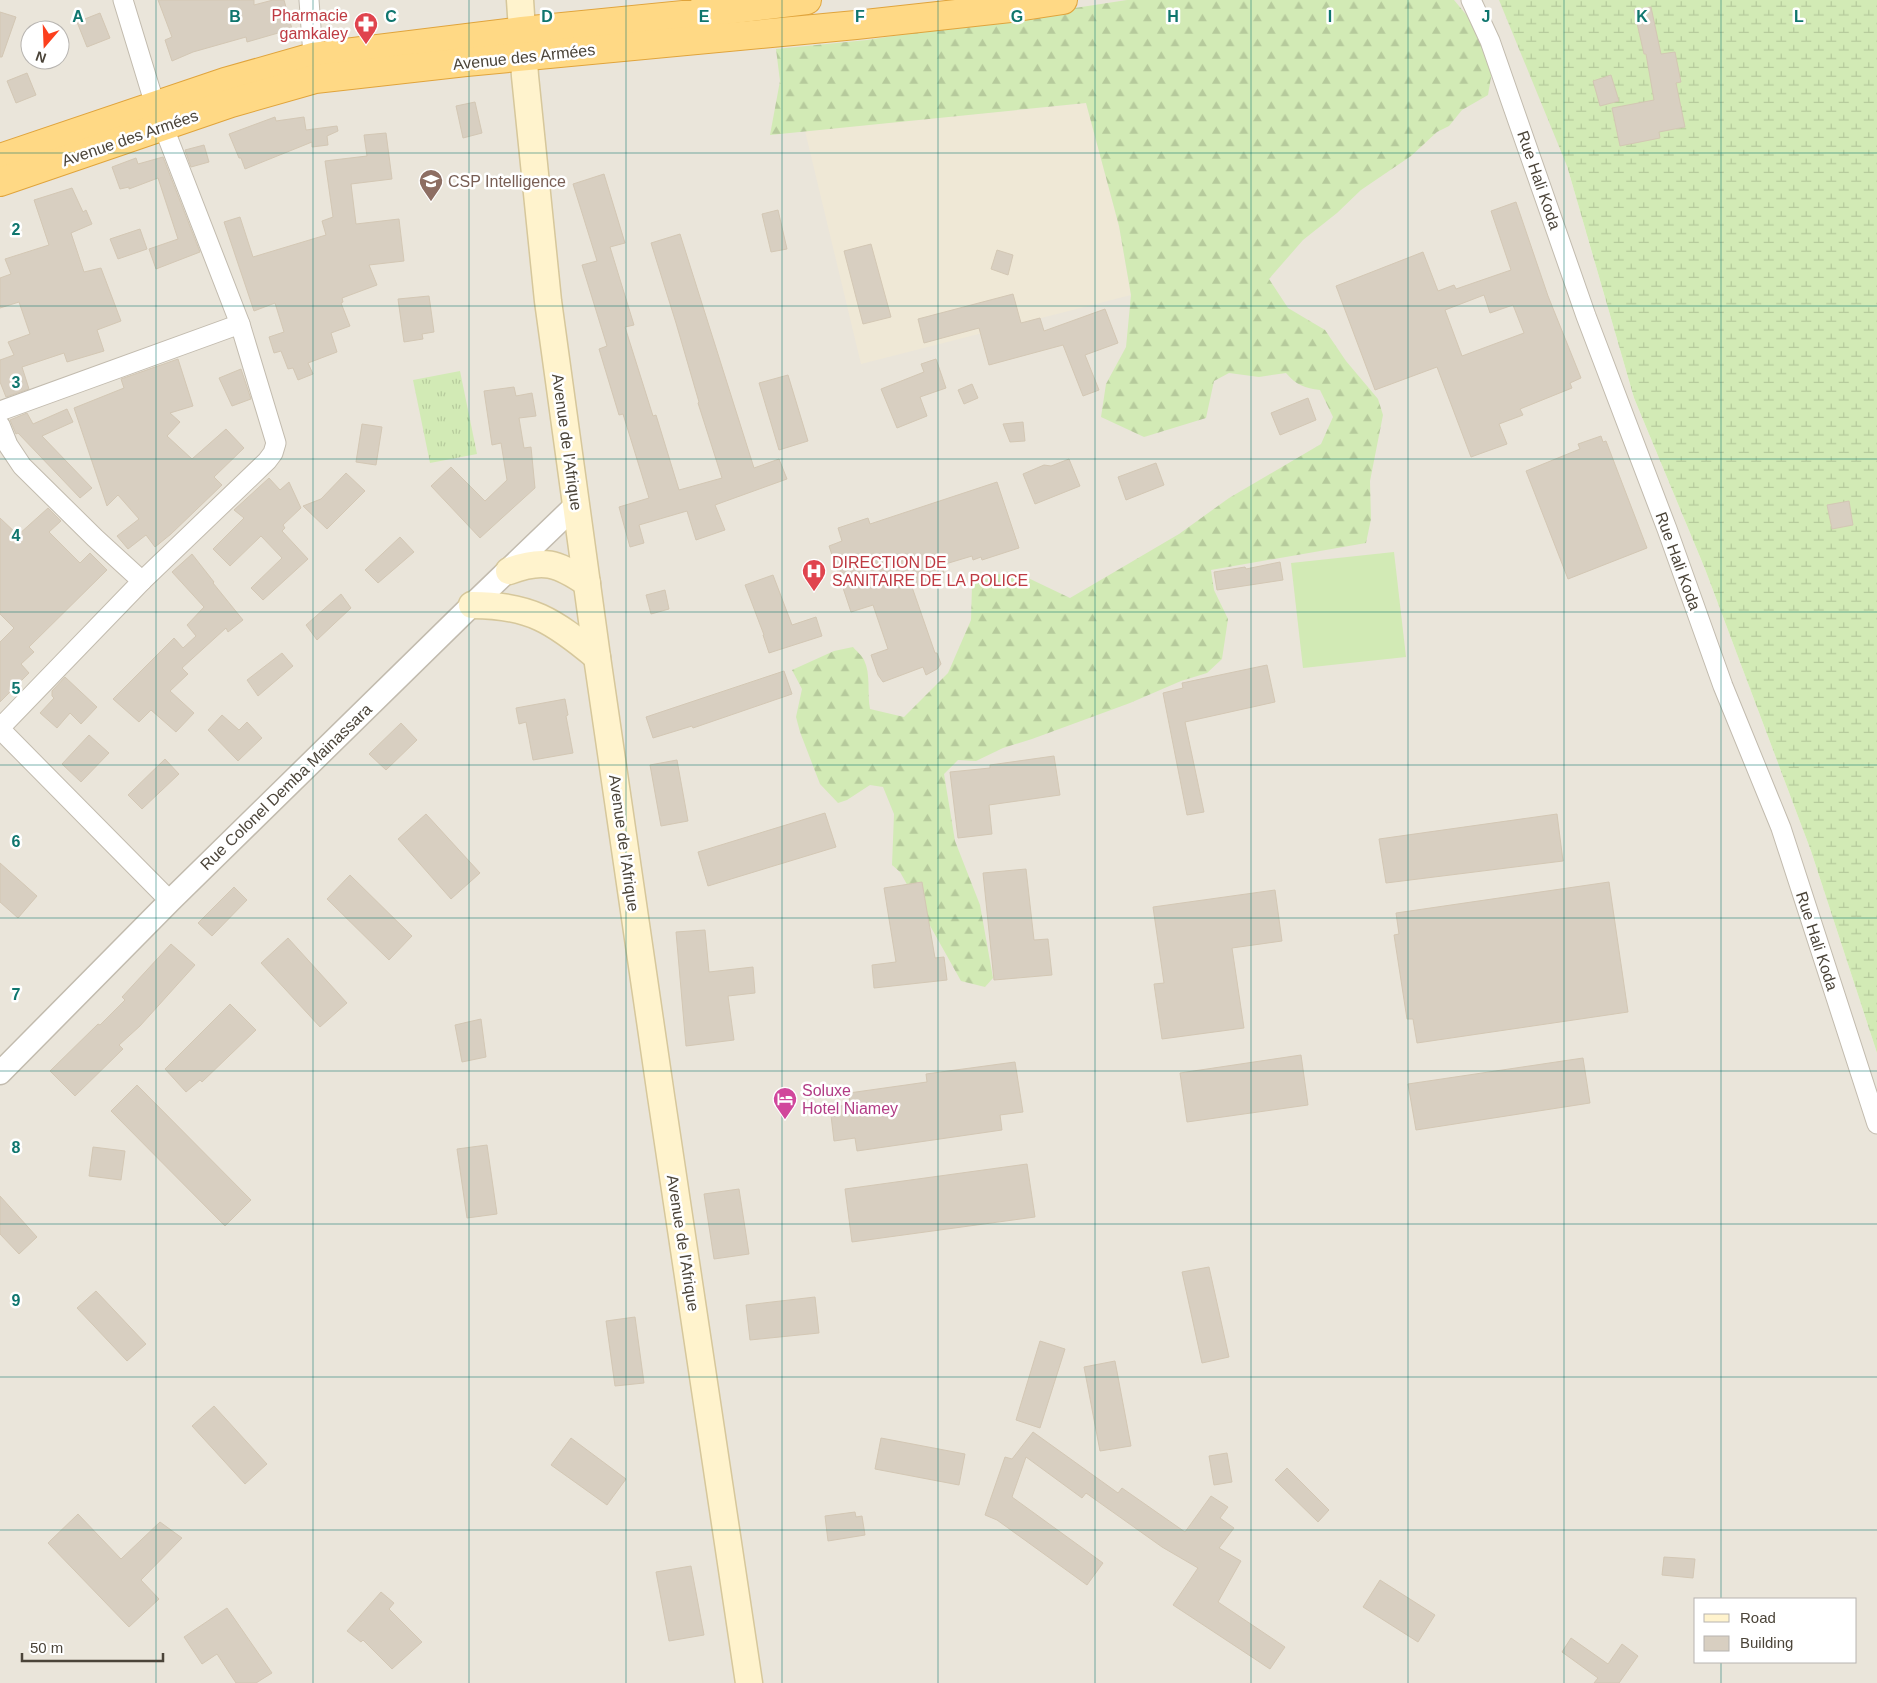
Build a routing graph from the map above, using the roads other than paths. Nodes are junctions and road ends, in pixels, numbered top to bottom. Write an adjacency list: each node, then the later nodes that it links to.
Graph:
1 (123, 0): 9 (street)
2 (309, 0): 8 (street)
3 (520, 0): 7 (main road, Avenue de l'Afrique)
4 (807, 0): 7 (highway, Avenue des Armées)
5 (1063, 0): 7 (highway, Avenue des Armées)
6 (1471, 0): 24 (street, Rue Hali Koda)
7 (523, 44): 8 (highway, Avenue des Armées); 15 (main road, Avenue de l'Afrique)
8 (314, 68): 9 (highway, Avenue des Armées)
9 (159, 115): 10 (highway, Avenue des Armées); 11 (highway, Avenue des Armées); 12 (street)
10 (0, 158)
11 (0, 182)
12 (240, 324): 13 (street); 17 (street)
13 (0, 411)
14 (0, 425): 17 (street)
15 (576, 505): 16 (street, Rue Colonel Demba Mainassara); 18 (main road, Avenue de l'Afrique)
16 (509, 571): 18 (main road); 19 (street, Rue Colonel Demba Mainassara)
17 (142, 581): 21 (street)
18 (587, 583): 20 (main road, Avenue de l'Afrique)
19 (472, 605): 20 (main road); 22 (street, Rue Colonel Demba Mainassara)
20 (597, 657): 25 (main road, Avenue de l'Afrique)
21 (0, 729): 22 (street)
22 (170, 901): 23 (street, Rue Colonel Demba Mainassara)
23 (0, 1073)
24 (1877, 1124)
25 (749, 1683)

